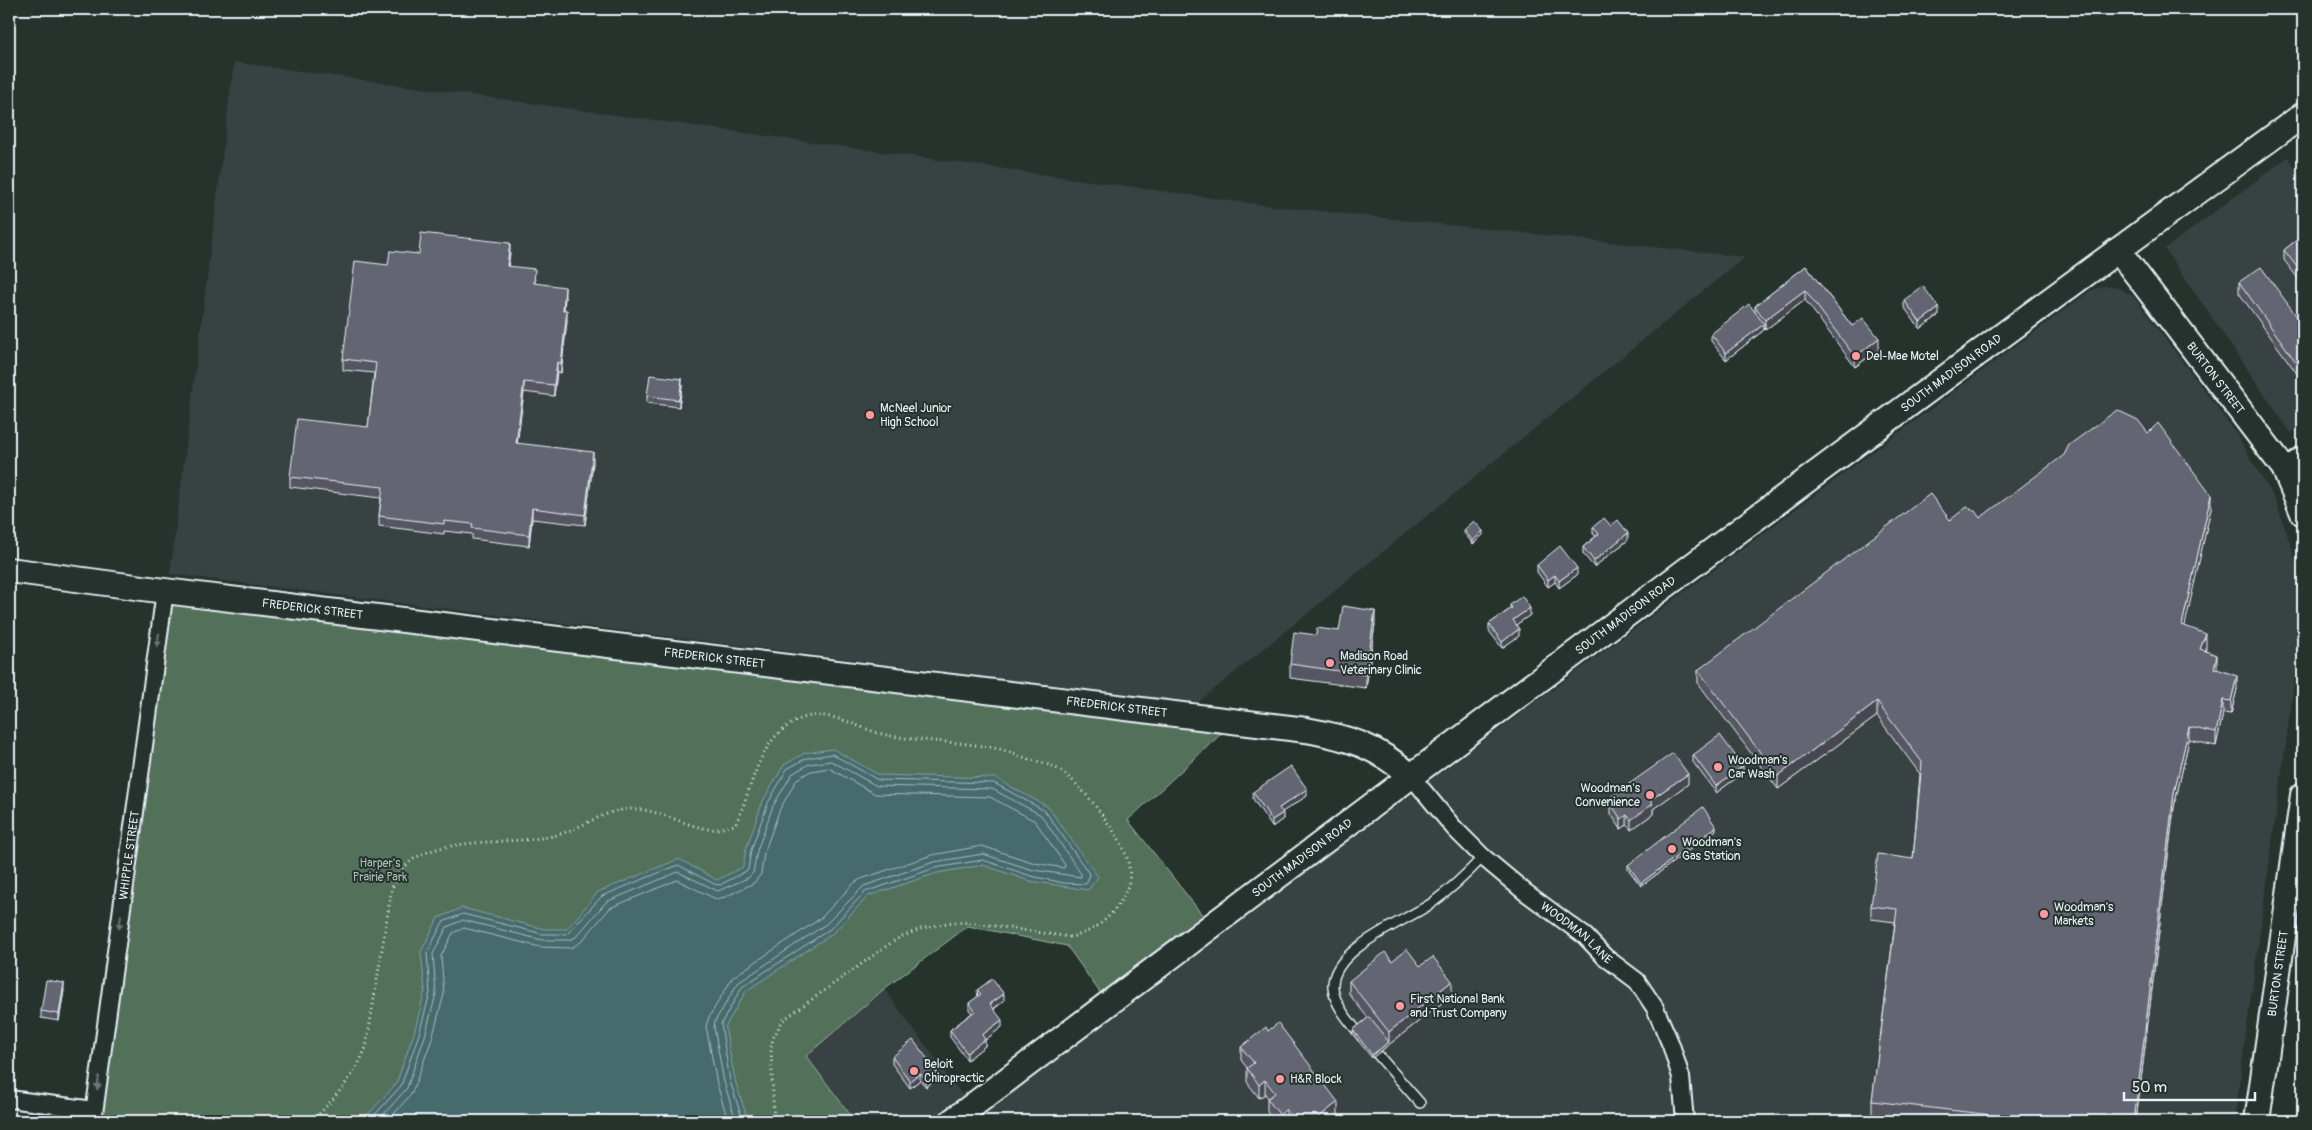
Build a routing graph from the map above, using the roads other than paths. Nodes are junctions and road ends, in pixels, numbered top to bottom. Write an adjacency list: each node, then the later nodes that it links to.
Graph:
1 (2303, 115): 2 (street, SOUTH MADISON ROAD)
2 (2118, 250): 4 (street, BURTON STREET); 8 (street, SOUTH MADISON ROAD)
3 (2303, 454): 4 (street)
4 (2284, 468): 5 (street, BURTON STREET)
5 (2303, 513)
6 (9, 570): 7 (street, FREDERICK STREET)
7 (165, 591): 8 (street, FREDERICK STREET); 13 (street, WHIPPLE STREET, one-way to 13)
8 (1411, 776): 10 (street, WOODMAN LANE); 14 (street, SOUTH MADISON ROAD)
9 (2303, 796): 16 (street, BURTON STREET)
10 (1483, 857): 12 (lane); 15 (street, WOODMAN LANE)
11 (9, 1099): 13 (street)
12 (1420, 1103)
13 (93, 1116)
14 (952, 1121)
15 (1685, 1121)
16 (2257, 1121)

